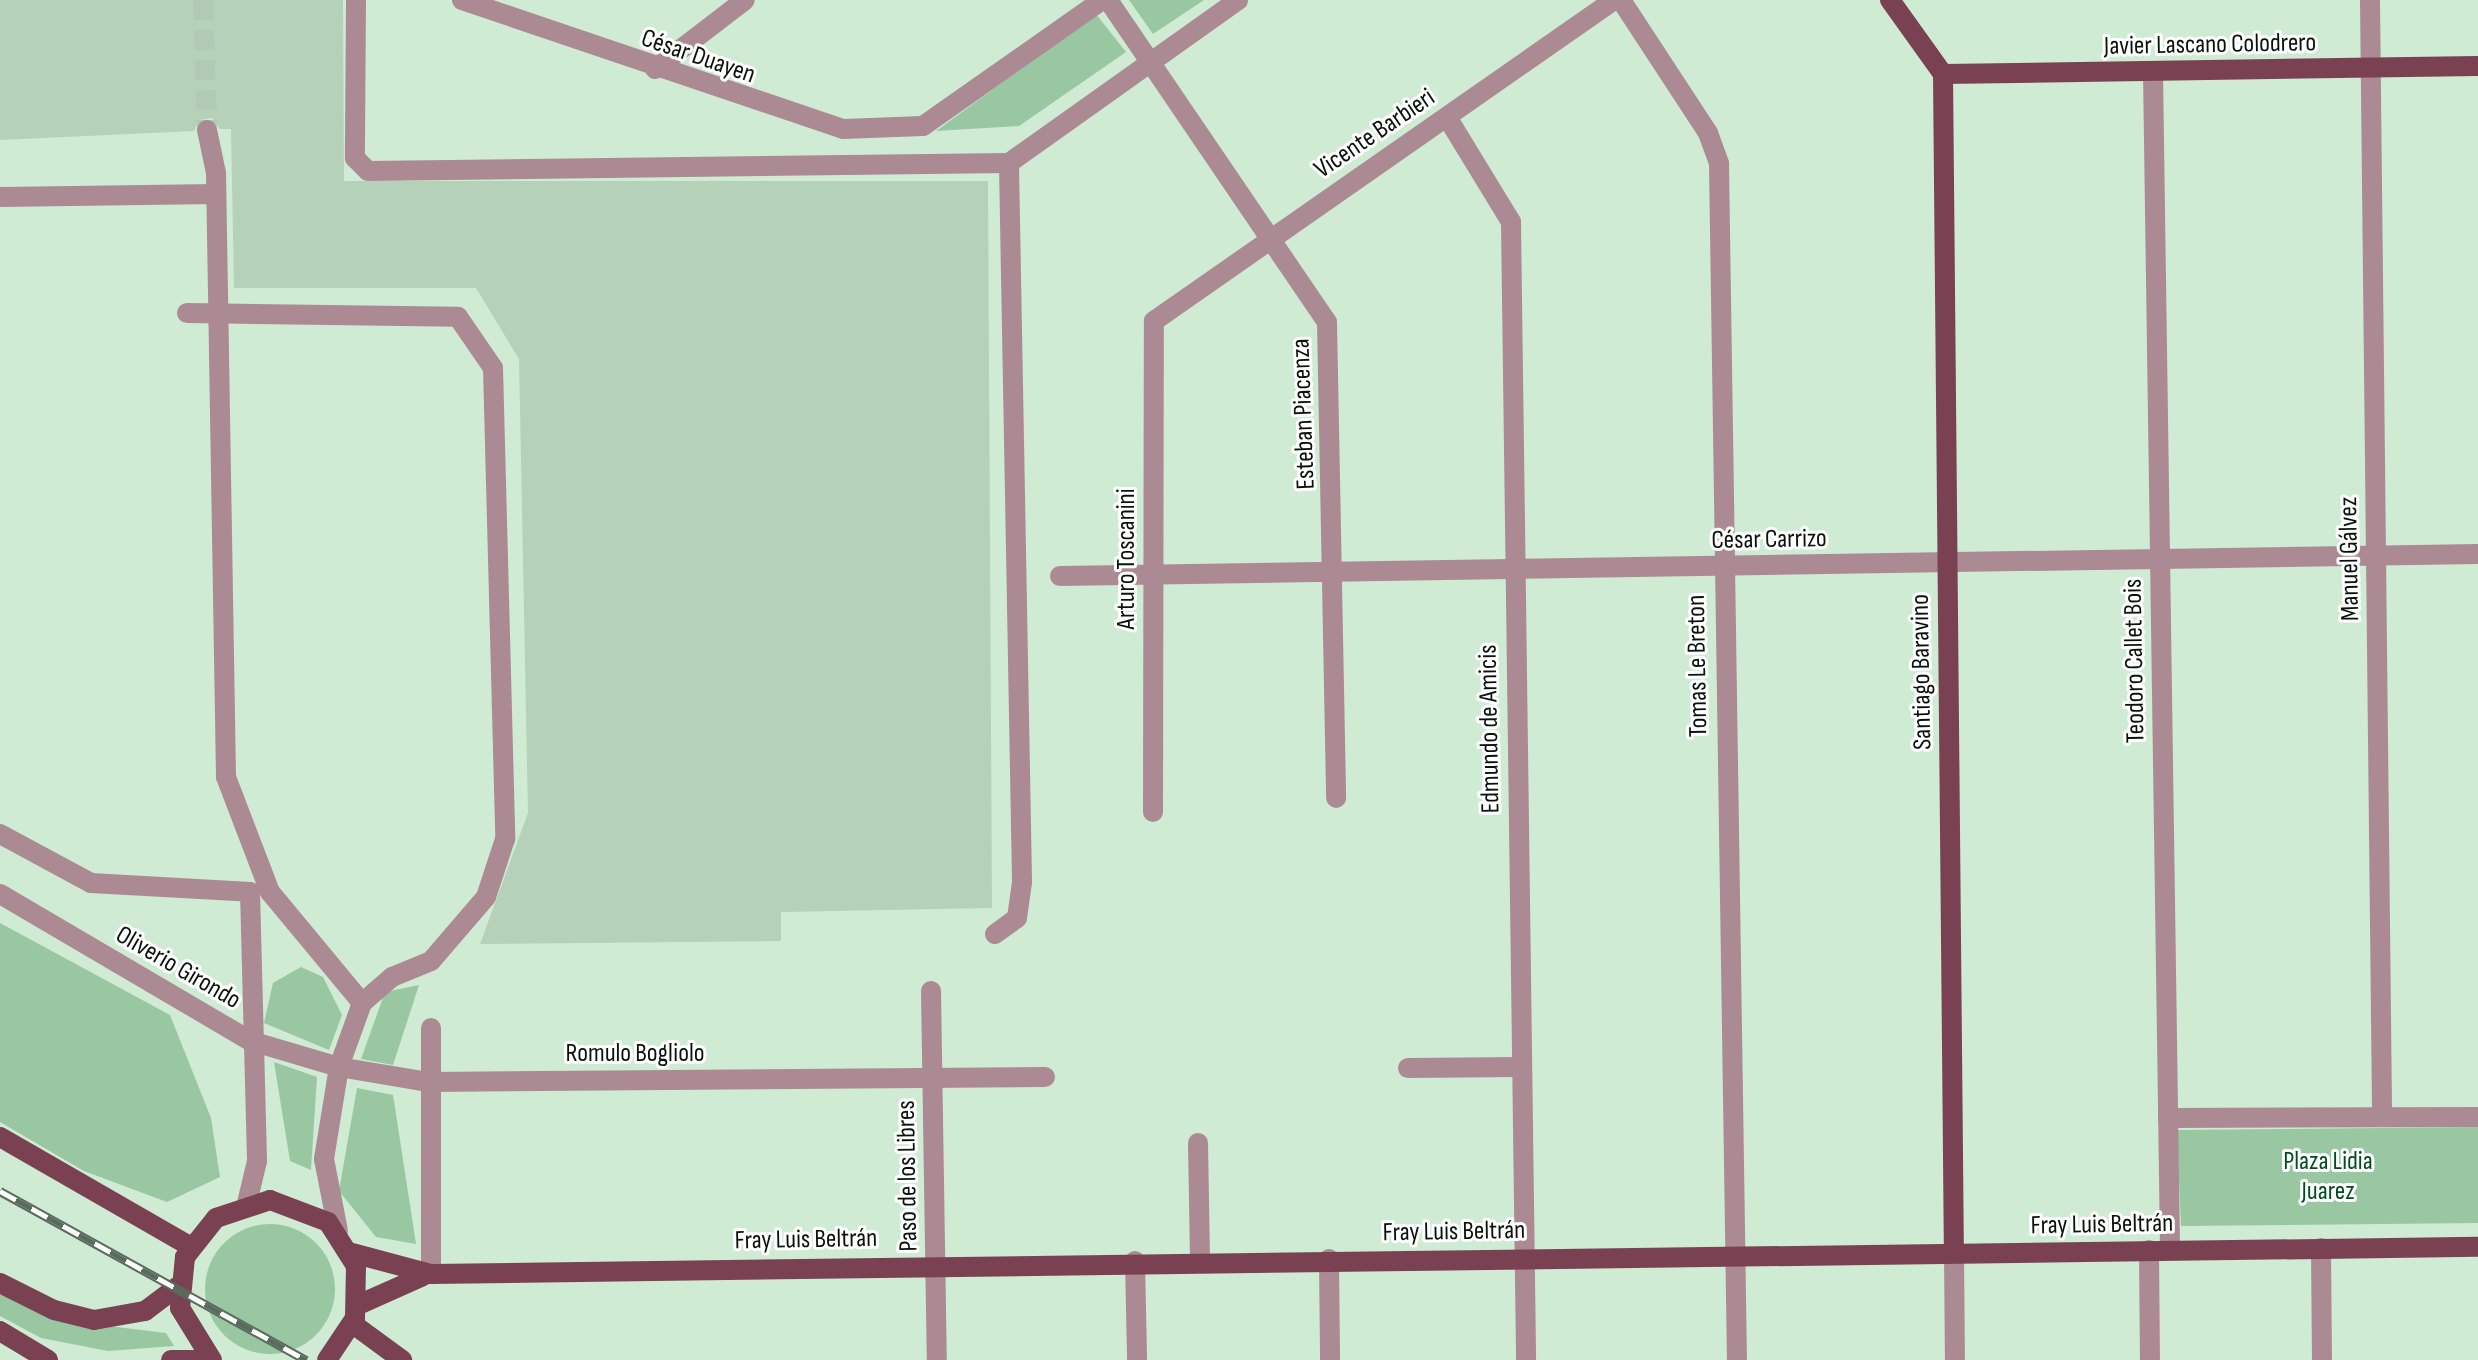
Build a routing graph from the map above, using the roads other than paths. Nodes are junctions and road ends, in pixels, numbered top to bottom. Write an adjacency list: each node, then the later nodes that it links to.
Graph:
1 (356, 0): 19 (street)
2 (745, 0): 14 (street)
3 (1102, 0): 14 (street, César Duayen)
4 (1108, 0): 11 (street, Esteban Piacenza)
5 (1238, 0): 11 (street)
6 (1614, 0): 17 (street, Vicente Barbieri)
7 (1621, 0): 30 (street, Tomas Le Breton)
8 (1890, 0): 16 (main road)
9 (2370, 0): 13 (street, Manuel Gálvez)
10 (468, 1): 14 (street, César Duayen)
11 (1152, 61): 19 (street); 22 (street, Esteban Piacenza)
12 (2478, 66): 13 (main road, Javier Lascano Colodrero)
13 (2370, 68): 15 (main road, Javier Lascano Colodrero); 27 (street, Manuel Gálvez)
14 (655, 69)
15 (2153, 72): 16 (main road, Javier Lascano Colodrero); 28 (street, Teodoro Callet Bois)
16 (1943, 74): 29 (main road, Santiago Baravino)
17 (1447, 117): 22 (street, Vicente Barbieri); 31 (street, Edmundo de Amicis)
18 (207, 130): 20 (street)
19 (1009, 163): 39 (street)
20 (216, 194): 21 (street); 25 (street)
21 (0, 197)
22 (1269, 236): 23 (street, Vicente Barbieri); 32 (street, Esteban Piacenza)
23 (1165, 311): 34 (street, Arturo Toscanini)
24 (187, 313): 25 (street)
25 (217, 314): 41 (street); 41 (street)
26 (2478, 554): 27 (street, César Carrizo)
27 (2376, 556): 28 (street, César Carrizo); 50 (street, Manuel Gálvez)
28 (2160, 558): 29 (street, César Carrizo); 52 (street, Teodoro Callet Bois)
29 (1947, 564): 30 (street, César Carrizo); 63 (main road, Santiago Baravino)
30 (1722, 567): 31 (street, César Carrizo); 64 (street, Tomas Le Breton)
31 (1514, 569): 32 (street, César Carrizo); 45 (street, Edmundo de Amicis)
32 (1333, 571): 34 (street, César Carrizo); 35 (street, Esteban Piacenza)
33 (1060, 576): 34 (street, César Carrizo)
34 (1153, 576): 36 (street, Arturo Toscanini)
35 (1336, 798)
36 (1153, 812)
37 (0, 834): 43 (street)
38 (0, 894): 43 (street, Oliverio Girondo)
39 (995, 934)
40 (931, 991): 48 (street, Paso de los Libres)
41 (362, 1003): 44 (street)
42 (431, 1028): 49 (street)
43 (251, 1041): 44 (street, Oliverio Girondo); 55 (street)
44 (339, 1067): 49 (street, Romulo Bogliolo); 56 (street)
45 (1521, 1067): 46 (street); 65 (street, Edmundo de Amicis)
46 (1408, 1068)
47 (1045, 1077): 48 (street, Romulo Bogliolo)
48 (932, 1078): 49 (street, Romulo Bogliolo); 69 (street, Paso de los Libres)
49 (429, 1082): 71 (street)
50 (2382, 1117): 51 (street); 52 (street)
51 (2478, 1117)
52 (2168, 1118): 61 (street, Teodoro Callet Bois)
53 (0, 1137): 57 (main road)
54 (1198, 1143): 67 (street)
55 (247, 1203): 56 (main road); 57 (main road)
56 (338, 1231): 62 (main road)
57 (191, 1247): 73 (main road)
58 (2478, 1247): 59 (main road, Fray Luis Beltrán)
59 (2321, 1248): 61 (main road, Fray Luis Beltrán); 91 (street)
60 (2149, 1250): 61 (main road, Fray Luis Beltrán); 63 (main road, Fray Luis Beltrán); 90 (street)
61 (2170, 1250)
62 (352, 1253): 71 (main road); 75 (main road)
63 (1954, 1253): 64 (main road, Fray Luis Beltrán); 89 (street, Santiago Baravino)
64 (1735, 1255): 65 (main road, Fray Luis Beltrán); 88 (street, Tomas Le Breton)
65 (1524, 1257): 66 (main road, Fray Luis Beltrán); 87 (street, Edmundo de Amicis)
66 (1329, 1259): 67 (main road, Fray Luis Beltrán); 86 (street)
67 (1200, 1260): 68 (main road, Fray Luis Beltrán)
68 (1135, 1261): 69 (main road, Fray Luis Beltrán); 85 (street)
69 (935, 1263): 71 (main road, Fray Luis Beltrán); 84 (street, Paso de los Libres)
70 (0, 1273): 74 (main road)
71 (431, 1274): 75 (main road)
72 (0, 1283): 74 (main road)
73 (177, 1287): 74 (main road); 81 (main road)
74 (40, 1303)
75 (356, 1314): 82 (main road); 83 (main road)
76 (0, 1331): 77 (main road)
77 (44, 1358): 78 (main road)
78 (65, 1360)
79 (171, 1360): 80 (main road)
80 (202, 1360)
81 (212, 1360)
82 (327, 1360)
83 (402, 1360)
84 (937, 1360)
85 (1137, 1360)
86 (1330, 1360)
87 (1526, 1360)
88 (1737, 1360)
89 (1955, 1360)
90 (2150, 1360)
91 (2322, 1360)

